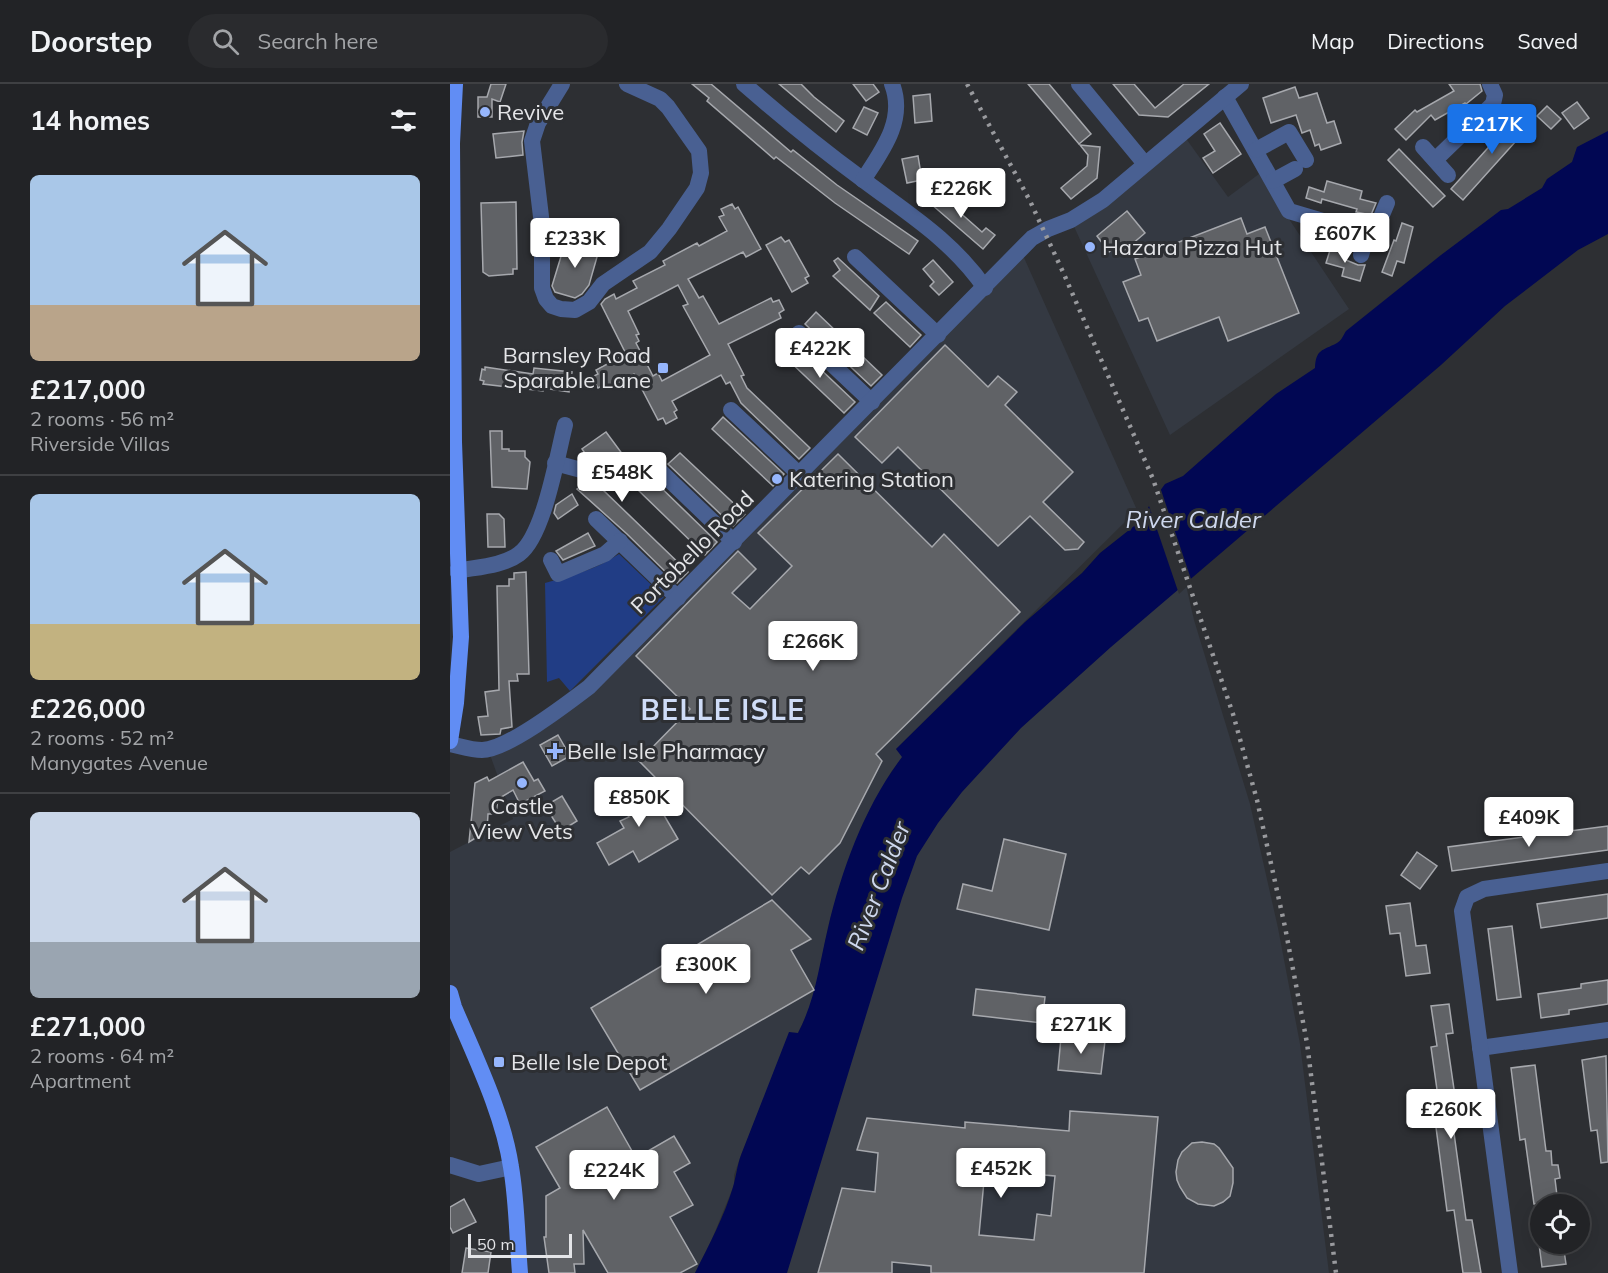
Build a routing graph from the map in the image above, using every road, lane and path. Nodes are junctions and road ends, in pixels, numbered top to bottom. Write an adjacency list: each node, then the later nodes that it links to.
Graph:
1 (455, 84): 10 (main road)
2 (562, 84): 3 (street)
3 (627, 84)
4 (744, 84): 14 (street)
5 (891, 84): 14 (street)
6 (1078, 84): 12 (street)
7 (1241, 84): 9 (street, Portobello Road)
8 (1490, 84): 13 (street)
9 (1225, 97): 11 (street); 12 (street, Portobello Road)
10 (451, 143): 34 (main road)
11 (1256, 150): 15 (street); 15 (street)
12 (1145, 164): 20 (street, Portobello Road)
13 (1448, 175)
14 (863, 180): 20 (street)
15 (1273, 181): 17 (street)
16 (1387, 203): 17 (street)
17 (1363, 233): 18 (street)
18 (1362, 255)
19 (855, 257): 22 (street)
20 (985, 288): 22 (street, Portobello Road)
21 (799, 333): 23 (street)
22 (938, 334): 23 (street, Portobello Road)
23 (872, 402): 29 (street, Portobello Road)
24 (731, 410): 29 (street)
25 (565, 425): 26 (street)
26 (555, 463): 28 (street); 34 (street)
27 (657, 468): 32 (street)
28 (585, 471)
29 (800, 475): 32 (street, Portobello Road)
30 (596, 519): 31 (street)
31 (620, 541): 33 (street); 35 (street)
32 (734, 542): 35 (street, Portobello Road)
33 (551, 560)
34 (457, 571): 36 (main road)
35 (678, 598): 37 (street, Portobello Road)
36 (453, 702): 37 (main road)
37 (450, 743)
38 (1608, 871): 41 (street)
39 (450, 993): 43 (main road)
40 (1608, 1030): 41 (street)
41 (1480, 1048): 45 (street)
42 (450, 1165): 43 (street)
43 (511, 1167): 44 (main road)
44 (520, 1273)
45 (1510, 1273)

